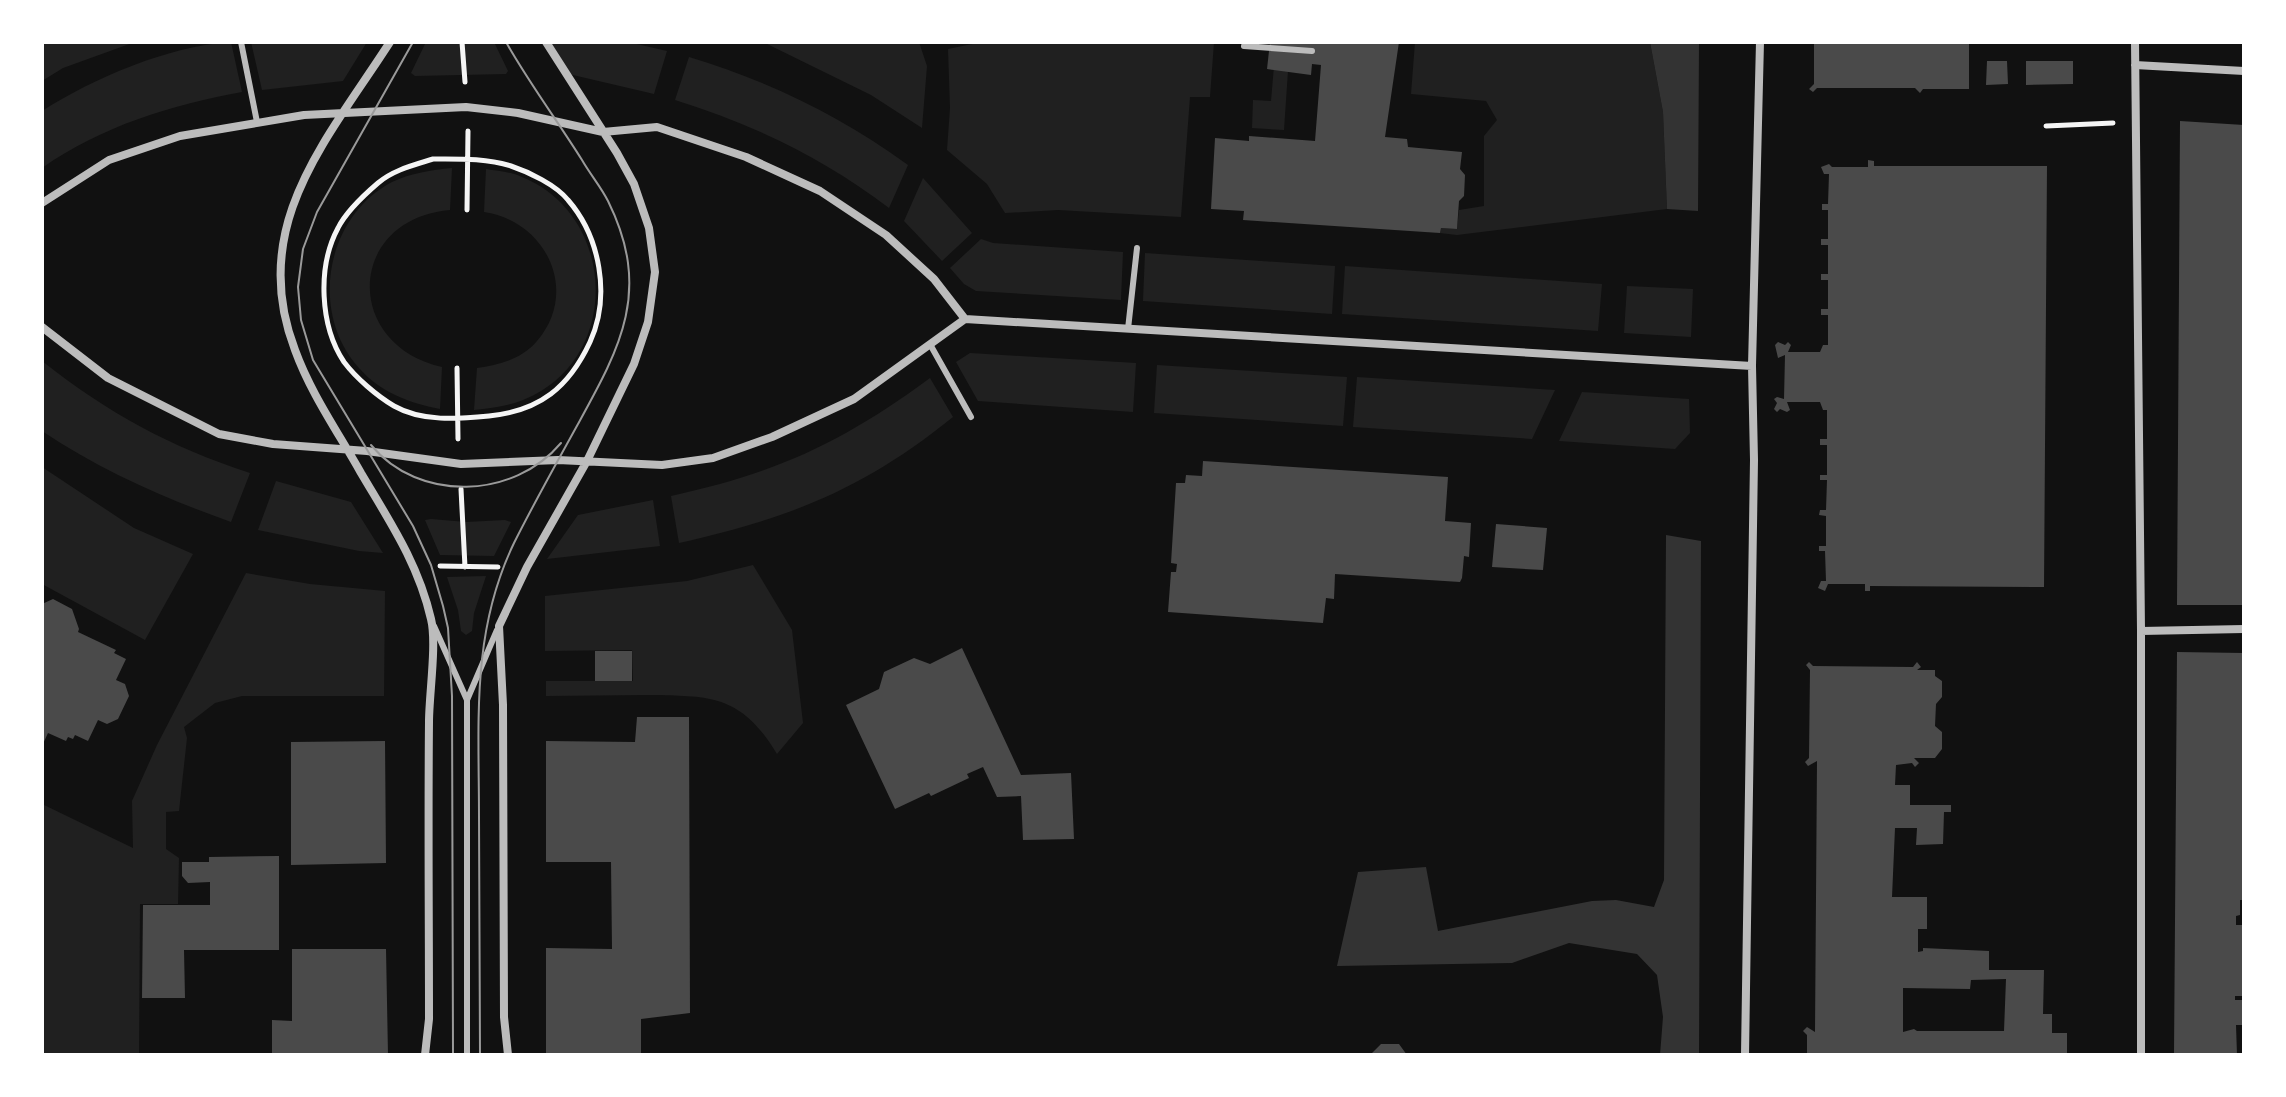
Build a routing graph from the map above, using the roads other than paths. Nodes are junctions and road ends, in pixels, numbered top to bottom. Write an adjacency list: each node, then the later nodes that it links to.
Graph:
1 (241, 42): 11 (lane)
2 (390, 42): 10 (street)
3 (546, 42): 12 (street)
4 (1760, 42): 19 (street)
5 (2135, 42): 8 (street)
6 (1244, 46): 7 (lane)
7 (1312, 51)
8 (2135, 65): 9 (street); 26 (street)
9 (2244, 71)
10 (345, 113): 11 (street); 12 (street); 21 (street)
11 (257, 122): 13 (street)
12 (603, 132): 15 (street); 22 (street)
13 (42, 203)
14 (1137, 248): 17 (lane)
15 (965, 319): 17 (street); 18 (street)
16 (42, 327): 21 (street)
17 (1128, 329): 19 (street)
18 (931, 346): 20 (lane); 22 (street)
19 (1752, 366): 31 (street)
20 (971, 417)
21 (348, 450): 22 (street); 23 (street)
22 (587, 461): 24 (street)
23 (433, 623): 27 (lane); 28 (street)
24 (499, 626): 27 (lane); 30 (street)
25 (2244, 629): 26 (street)
26 (2141, 631): 32 (street)
27 (467, 700): 29 (lane)
28 (425, 1055)
29 (467, 1055)
30 (508, 1055)
31 (1745, 1055)
32 (2141, 1055)

